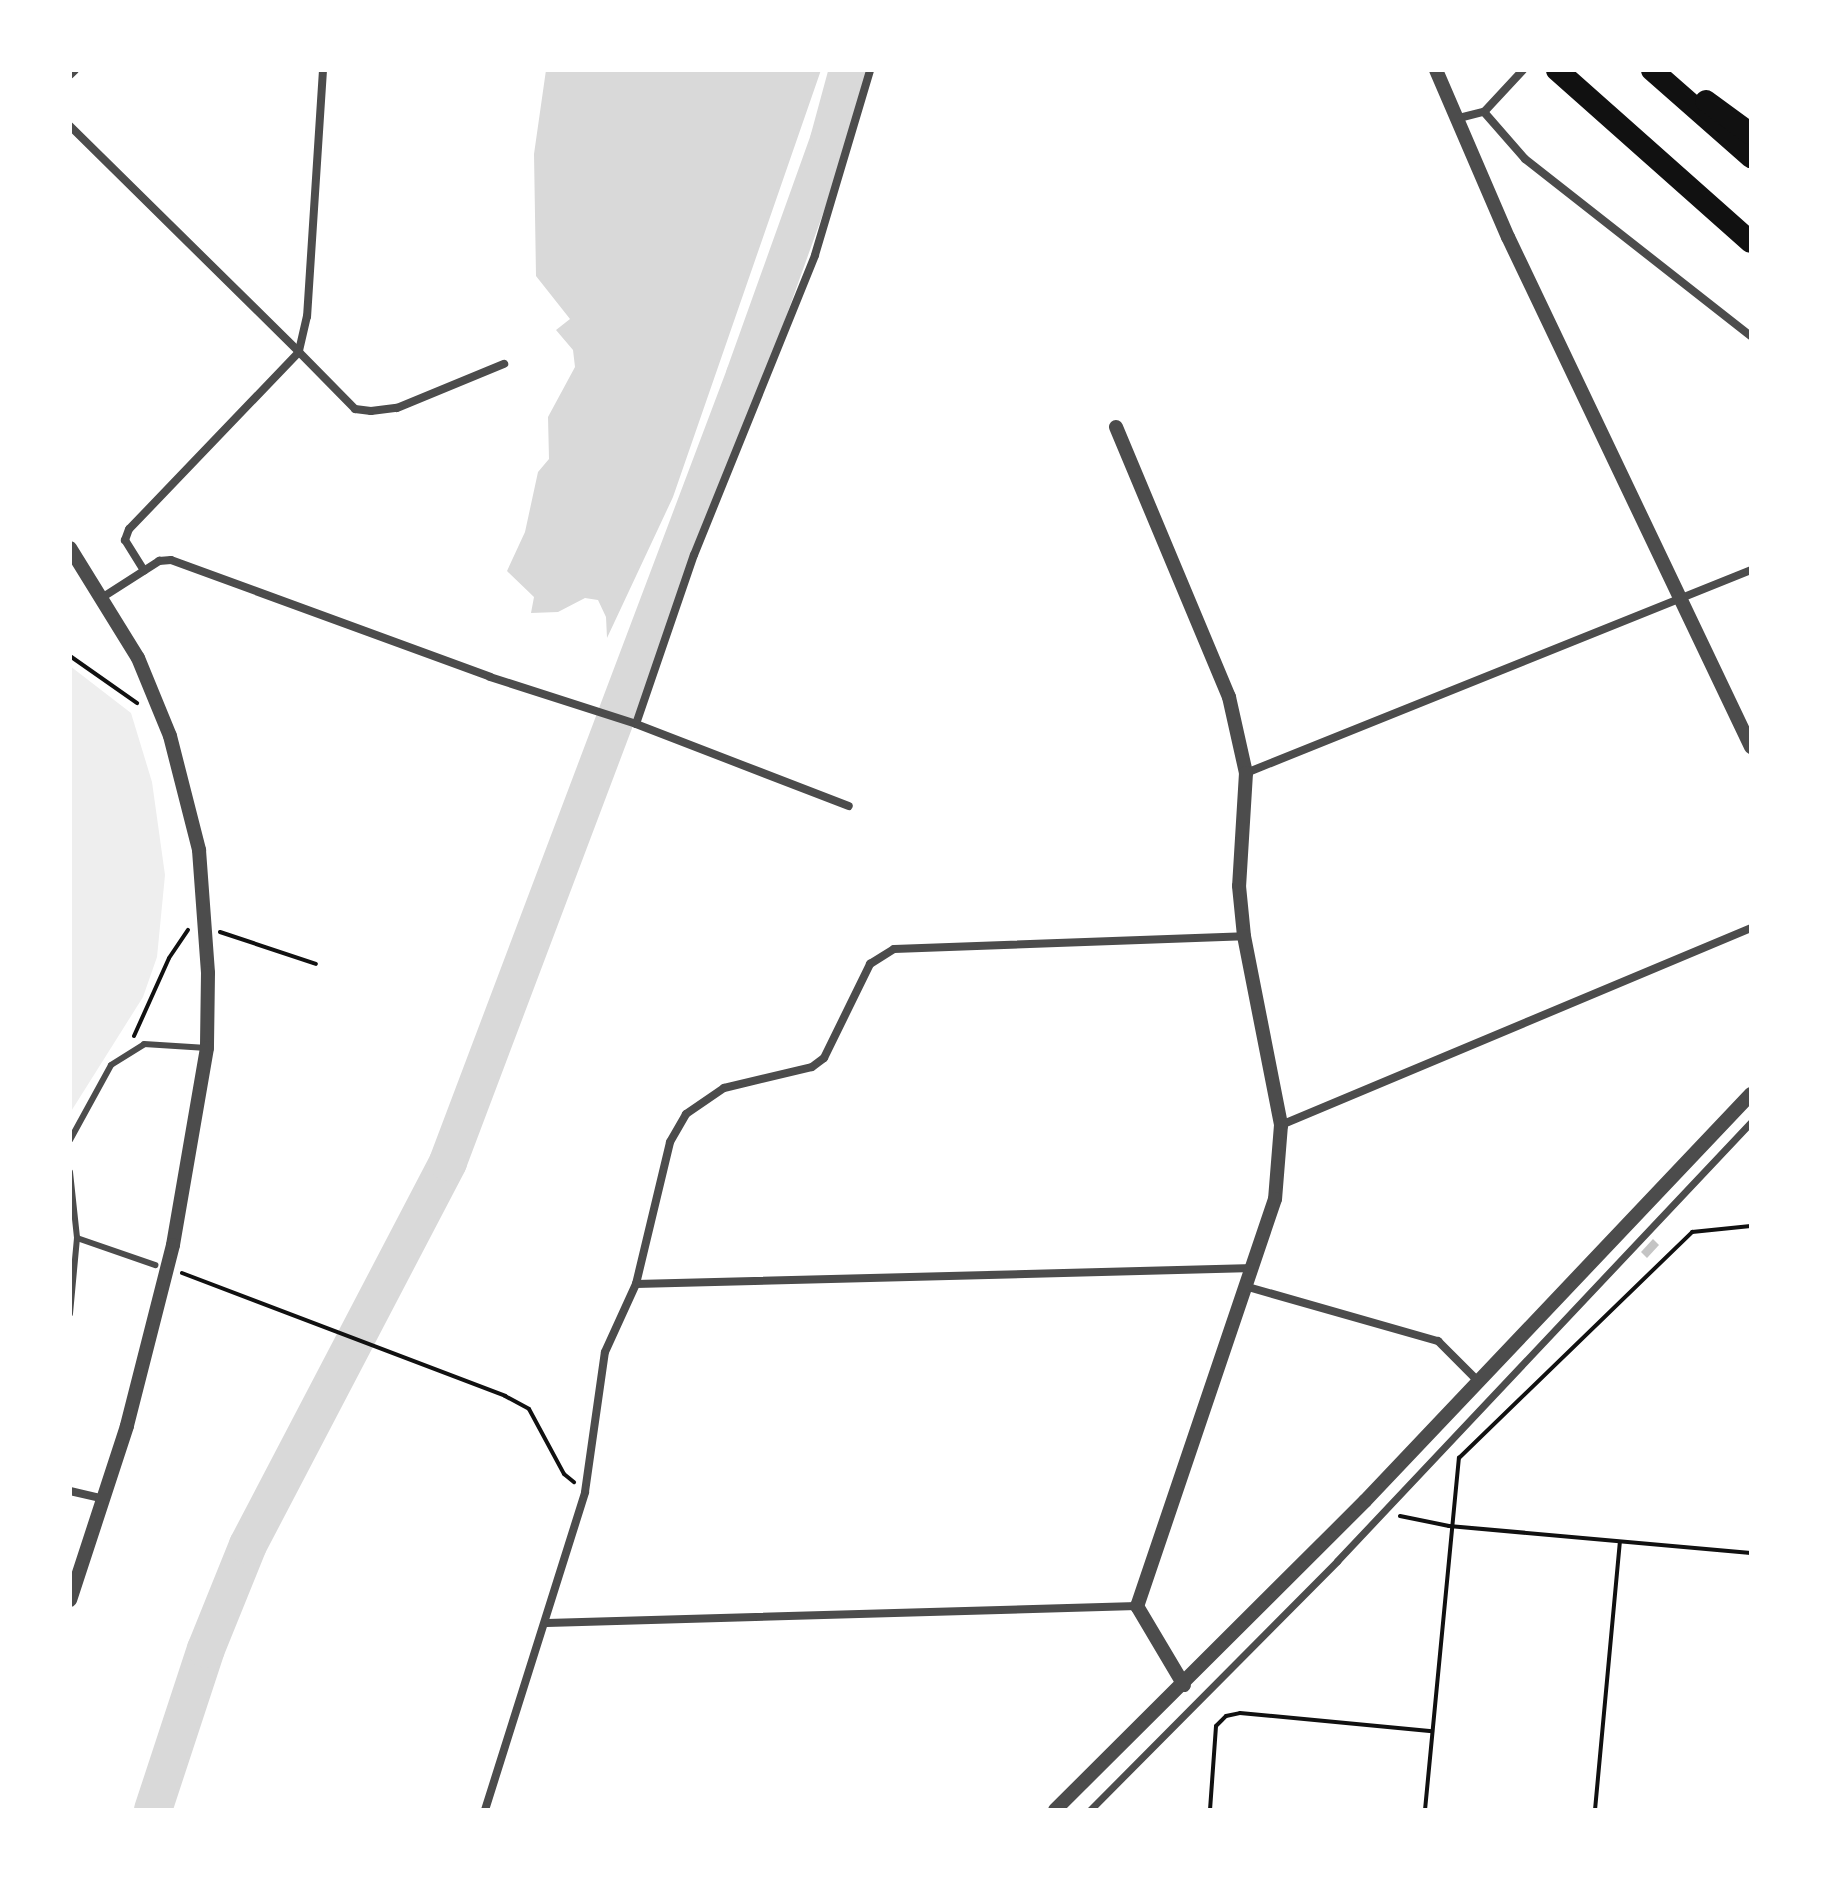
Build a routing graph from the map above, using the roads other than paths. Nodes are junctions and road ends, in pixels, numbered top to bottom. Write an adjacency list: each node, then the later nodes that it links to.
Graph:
1 (75, 70): 9 (street)
2 (323, 70): 17 (street)
3 (870, 70): 25 (street)
4 (1436, 70): 11 (street)
5 (1523, 70): 10 (street)
6 (1557, 70): 15 (highway)
7 (1652, 70): 14 (highway)
8 (1663, 70): 13 (highway)
9 (70, 75)
10 (1484, 112): 11 (street); 16 (street)
11 (1454, 119): 23 (street)
12 (70, 126): 17 (street)
13 (1751, 134)
14 (1751, 157)
15 (1751, 242)
16 (1751, 336)
17 (299, 352): 18 (street); 21 (street)
18 (504, 364)
19 (1116, 427): 27 (street)
20 (70, 548): 24 (street)
21 (144, 570): 24 (street); 25 (street)
22 (1751, 570): 23 (street)
23 (1679, 596): 26 (street); 27 (street)
24 (103, 597): 31 (street)
25 (632, 723): 28 (street)
26 (1751, 747)
27 (1246, 773): 30 (street)
28 (849, 806)
29 (1751, 928): 34 (street)
30 (1244, 936): 34 (street); 40 (street)
31 (207, 1048): 35 (lane); 38 (street)
32 (1751, 1094): 43 (street)
33 (1751, 1122): 52 (street)
34 (1281, 1125): 39 (street)
35 (70, 1140)
36 (70, 1172): 37 (lane)
37 (77, 1238): 38 (lane); 42 (lane)
38 (161, 1266): 45 (street)
39 (1254, 1268): 40 (street); 41 (street)
40 (636, 1284): 48 (street)
41 (1248, 1287): 43 (street); 47 (street)
42 (70, 1314)
43 (1478, 1381): 49 (street)
44 (70, 1491): 45 (street)
45 (106, 1499): 46 (street)
46 (70, 1600)
47 (1137, 1606): 48 (street); 49 (street)
48 (547, 1623): 50 (street)
49 (1184, 1685): 51 (street)
50 (485, 1810)
51 (1055, 1810)
52 (1090, 1810)

